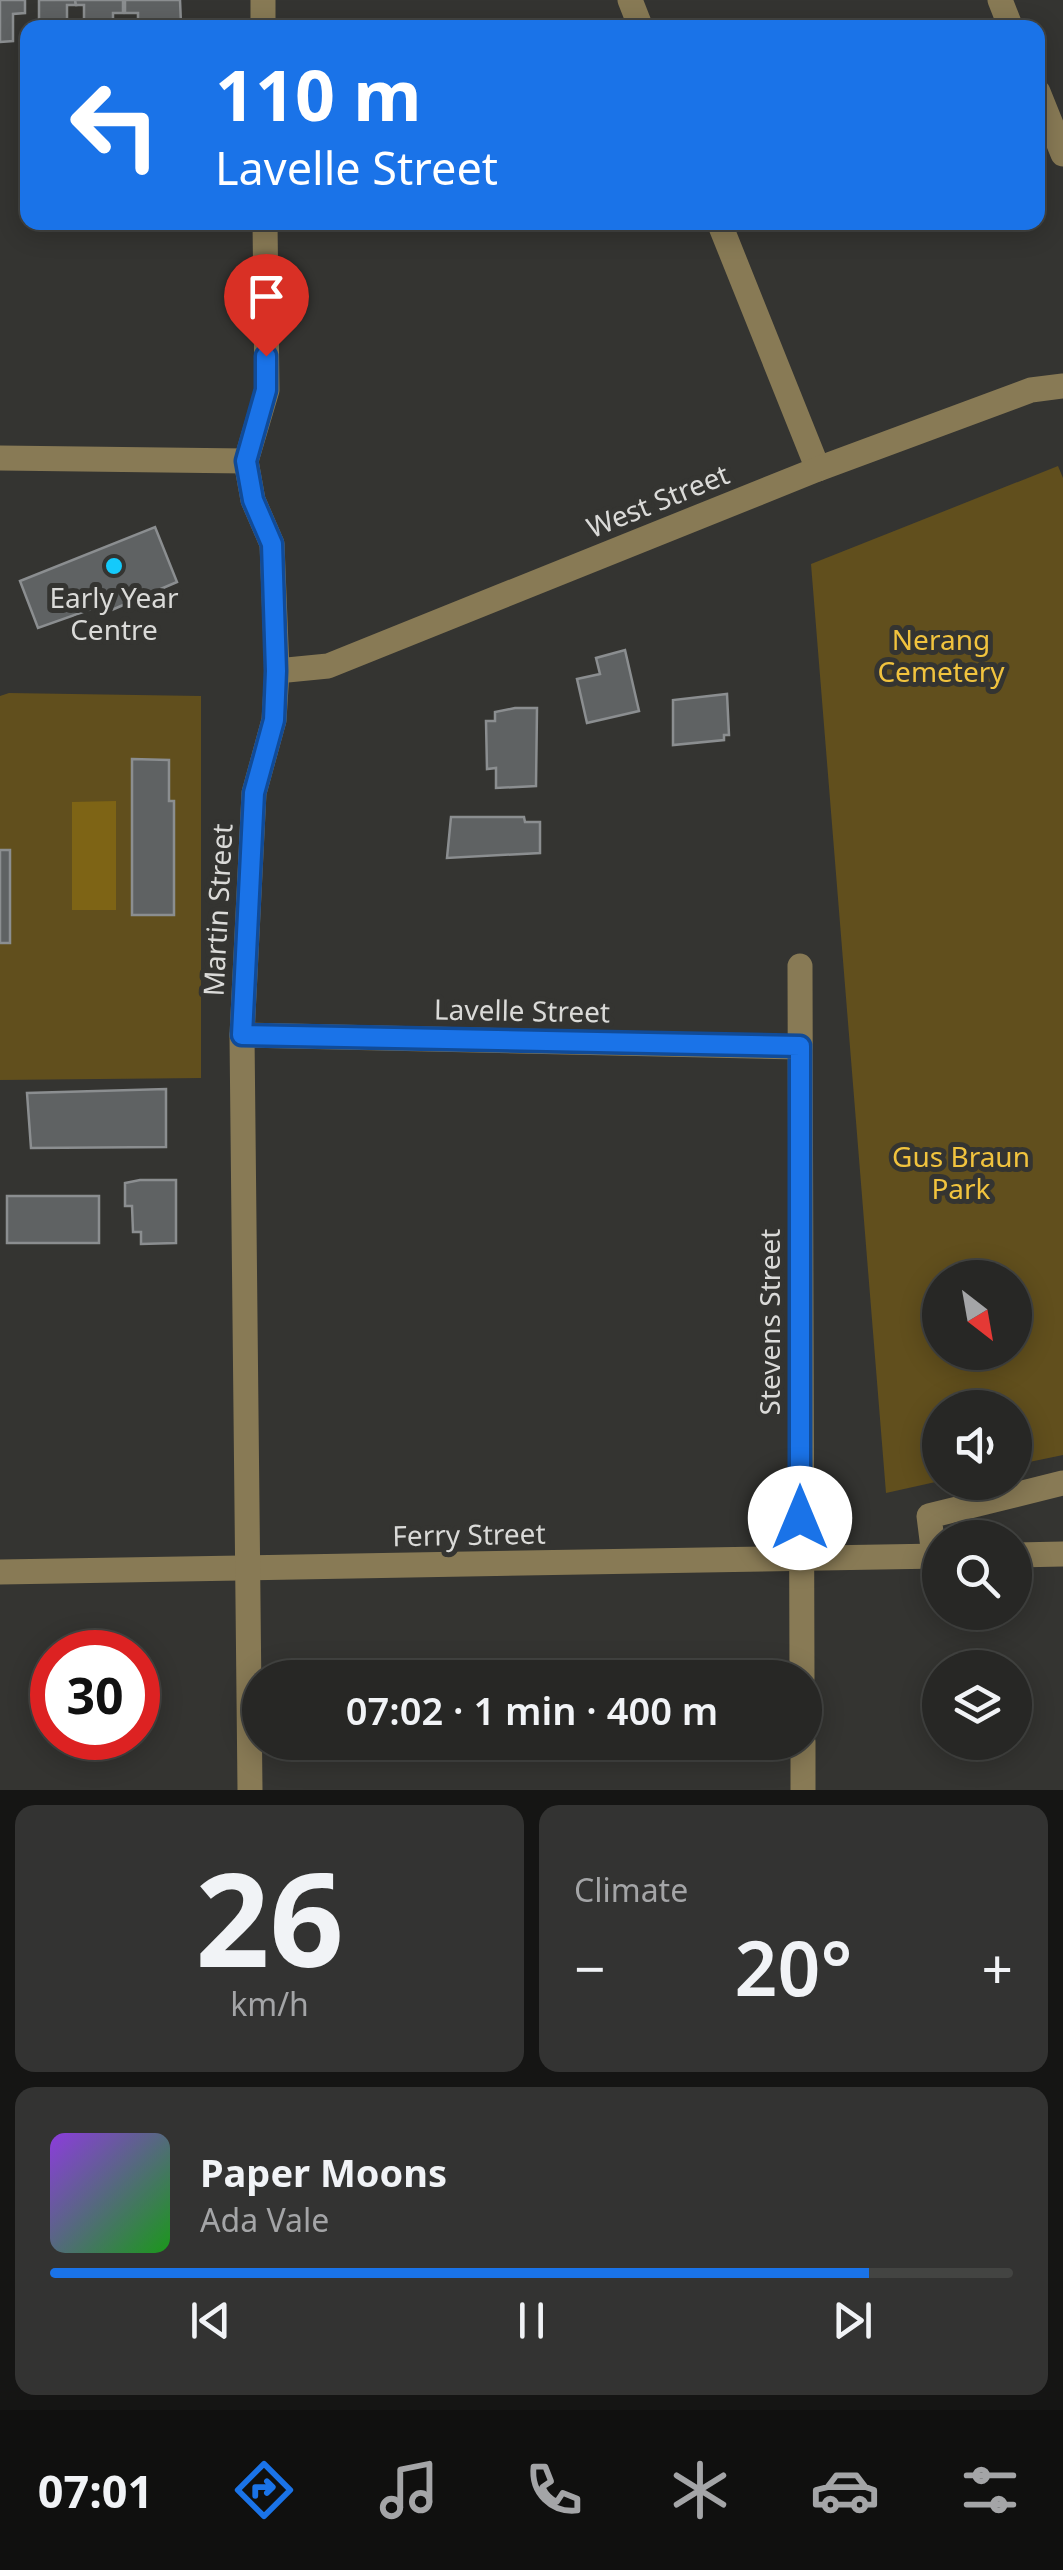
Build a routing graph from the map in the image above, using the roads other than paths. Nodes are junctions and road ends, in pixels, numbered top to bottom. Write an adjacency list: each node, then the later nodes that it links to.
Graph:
1 (1045, 109): 2 (street)
2 (1063, 154)
3 (265, 230): 7 (street, Martin Street)
4 (722, 230): 8 (street)
5 (1063, 386): 8 (street, West Street)
6 (0, 458): 7 (street)
7 (246, 461): 9 (street, Martin Street)
8 (818, 469): 9 (street, West Street)
9 (276, 671): 11 (street, Martin Street)
10 (800, 966): 12 (street, Stevens Street)
11 (242, 1035): 12 (street, Lavelle Street); 19 (street, Martin Street)
12 (800, 1046): 18 (street, Stevens Street)
13 (1063, 1483): 14 (street)
14 (930, 1520)
15 (1063, 1554): 16 (street)
16 (1032, 1555)
17 (922, 1556): 18 (street, Ferry Street)
18 (800, 1557): 19 (street, Ferry Street); 21 (street, Stevens Street)
19 (250, 1571): 20 (street, Ferry Street); 23 (street, Martin Street)
20 (0, 1572)
21 (802, 1660)
22 (803, 1760): 24 (street)
23 (250, 1790)
24 (804, 1790)

